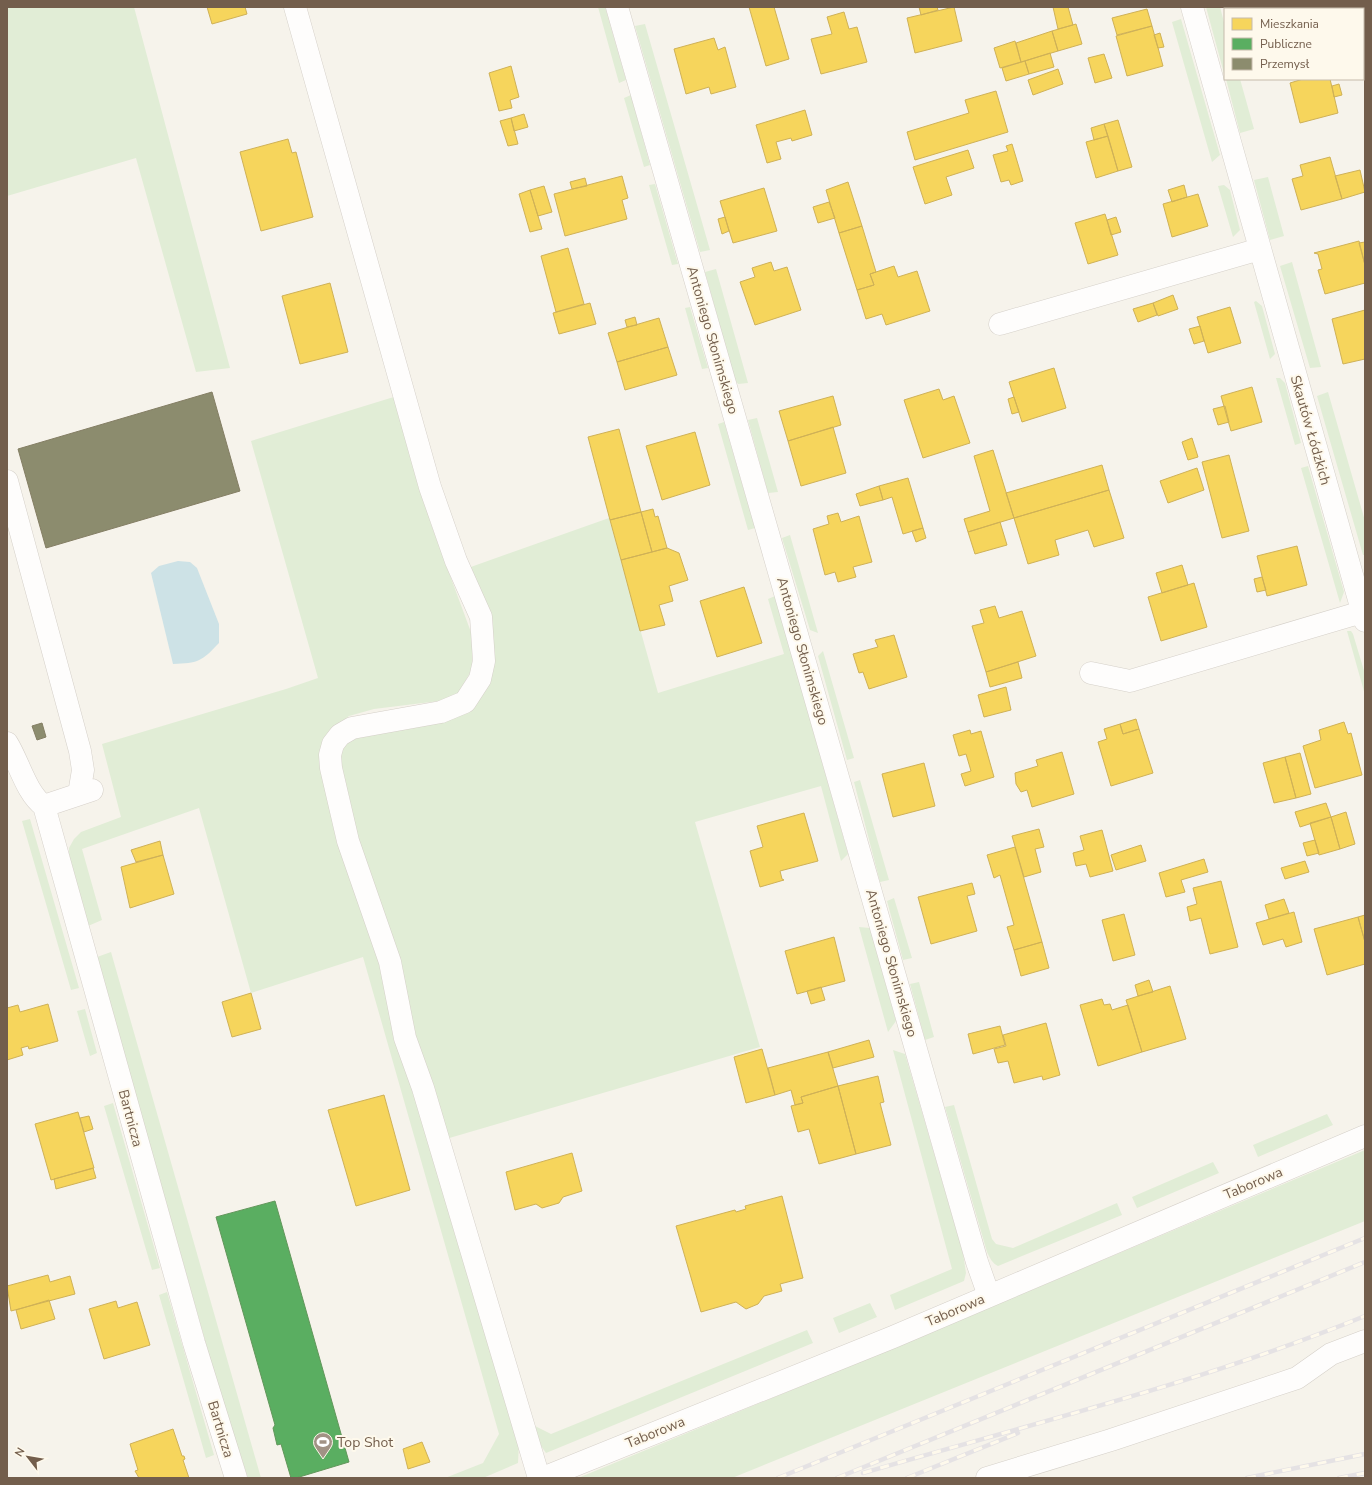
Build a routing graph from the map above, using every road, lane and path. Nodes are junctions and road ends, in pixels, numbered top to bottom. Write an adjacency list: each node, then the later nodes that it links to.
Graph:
1 (295, 7): 15 (street)
2 (617, 7): 12 (street, Antoniego Słonimskiego)
3 (1192, 7): 4 (street, Skautów Łódzkich)
4 (1260, 249): 5 (street); 7 (street, Skautów Łódzkich)
5 (1000, 324)
6 (7, 481): 10 (street)
7 (1364, 617): 8 (street, Skautów Łódzkich)
8 (1092, 673)
9 (7, 744): 10 (street)
10 (44, 806): 14 (street, Bartnicza)
11 (1365, 1136): 12 (street, Taborowa)
12 (989, 1296): 16 (street, Taborowa)
13 (1365, 1341): 17 (street)
14 (236, 1478)
15 (540, 1478)
16 (543, 1478)
17 (987, 1478)

